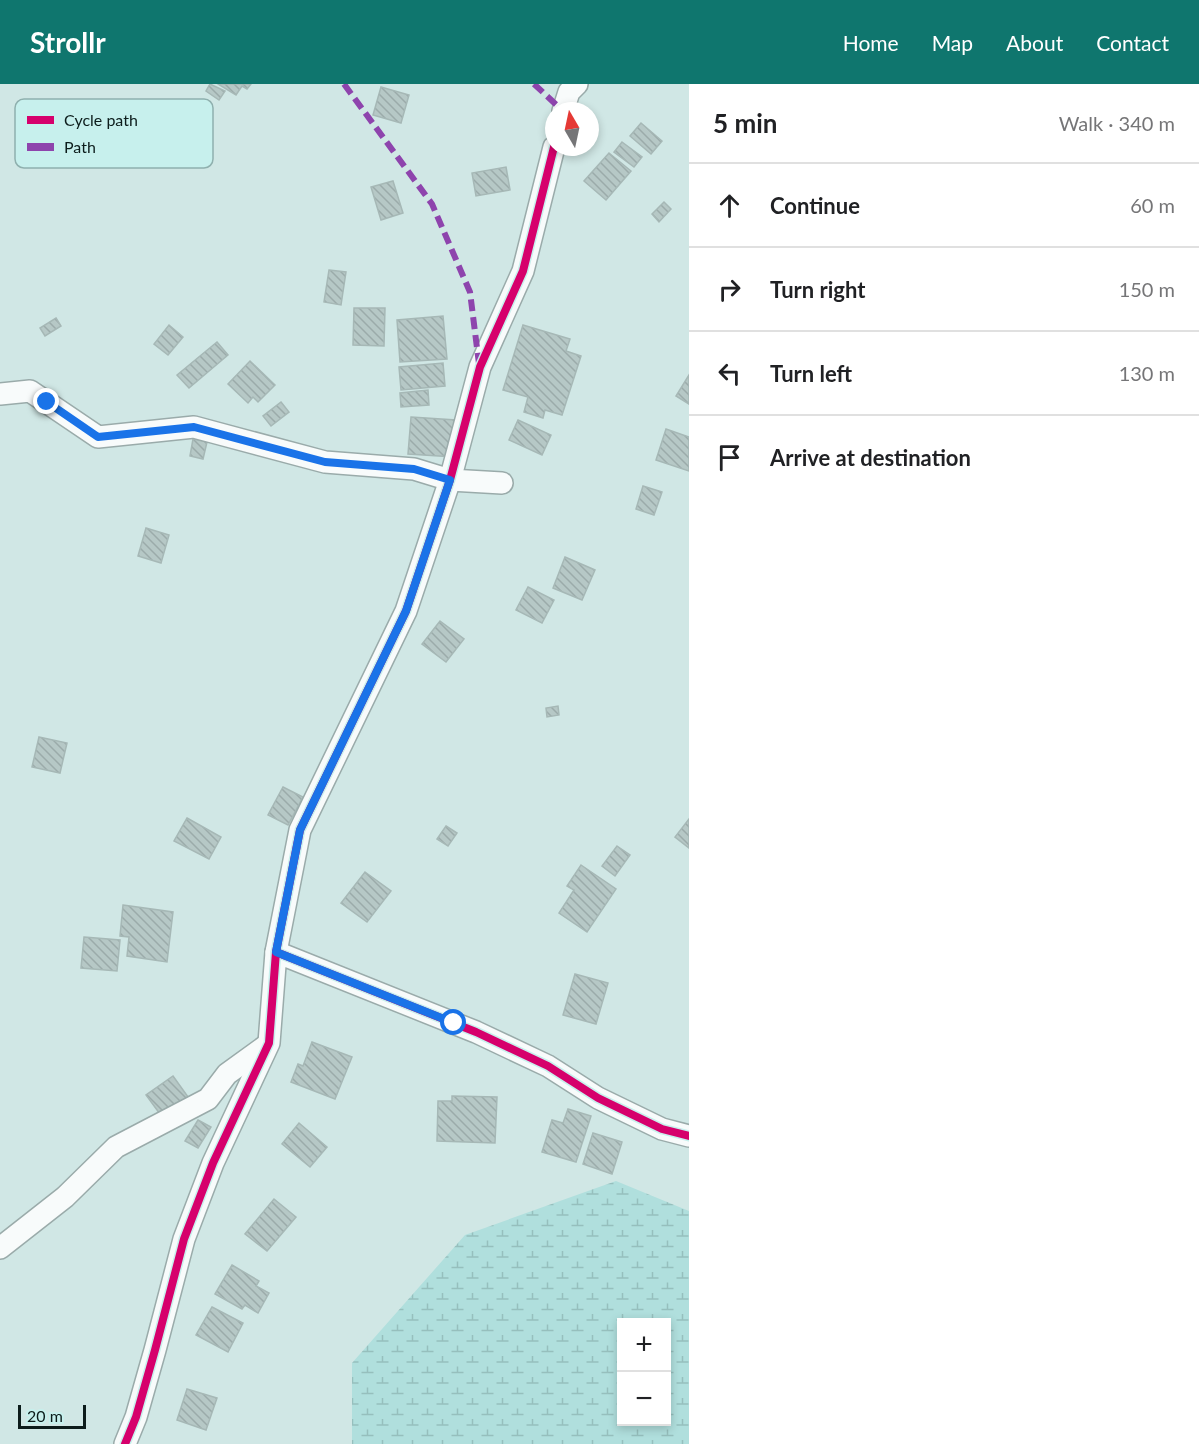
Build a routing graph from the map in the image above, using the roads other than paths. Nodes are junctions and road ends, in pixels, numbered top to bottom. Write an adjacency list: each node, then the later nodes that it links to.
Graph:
1 (577, 84): 2 (street)
2 (566, 102)
3 (552, 156): 5 (street)
4 (0, 394): 5 (street)
5 (450, 480): 6 (street); 7 (street)
6 (502, 483)
7 (276, 952): 8 (street); 9 (street)
8 (269, 1043): 10 (street); 11 (street)
9 (689, 1136)
10 (0, 1248)
11 (136, 1417): 12 (street); 13 (street)
12 (119, 1444)
13 (125, 1444)

